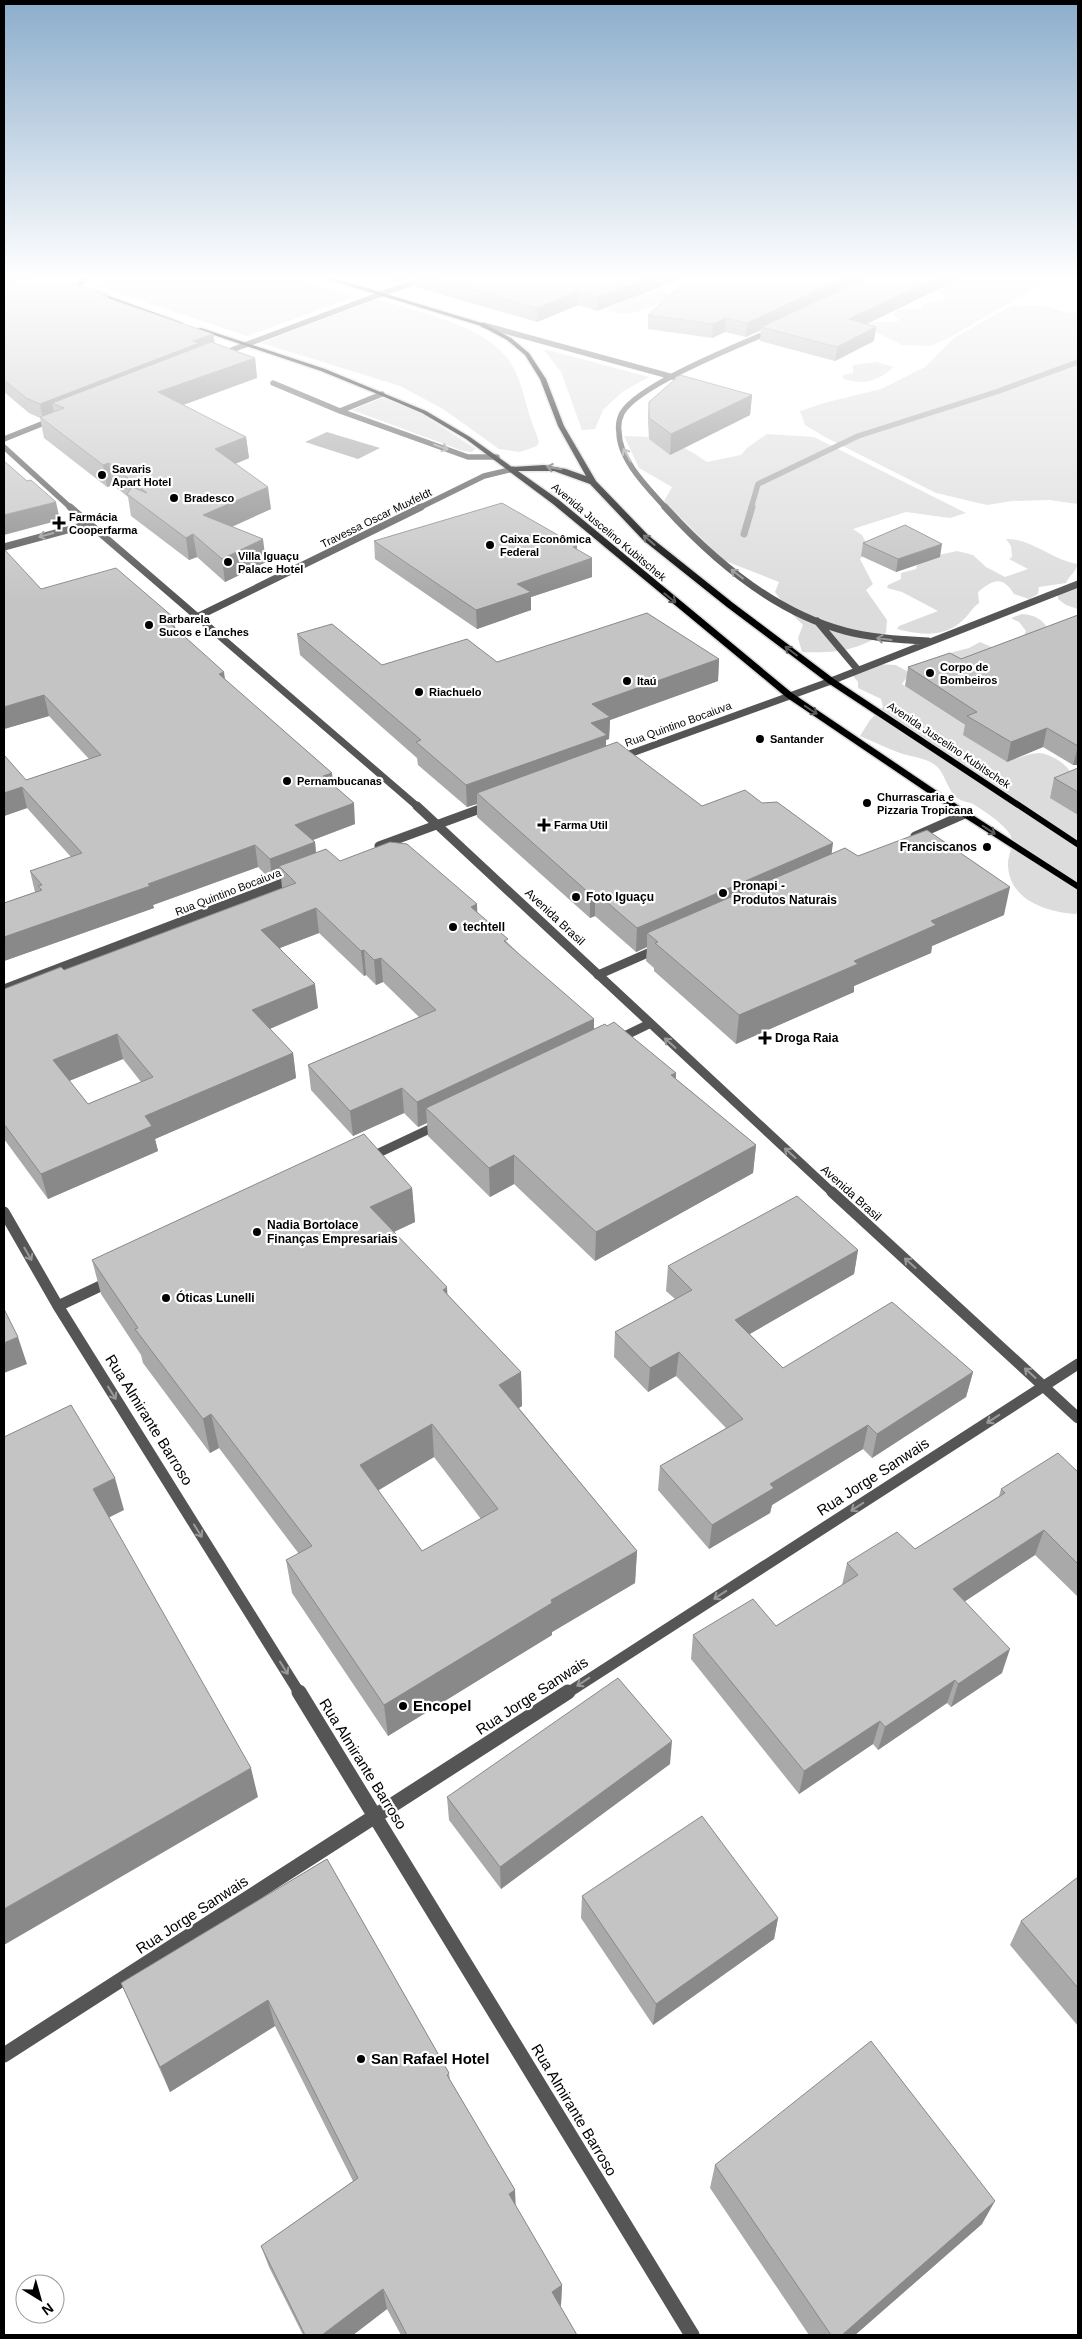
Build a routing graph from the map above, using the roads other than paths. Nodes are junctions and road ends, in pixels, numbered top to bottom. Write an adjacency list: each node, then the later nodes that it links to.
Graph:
1 (276, 385): 6 (street)
2 (360, 385): 5 (main road, Avenida Juscelino Kubitschek)
3 (545, 385): 12 (main road, Avenida Juscelino Kubitschek)
4 (659, 385): 17 (street, one-way to 4)
5 (382, 394): 6 (street); 10 (main road, Avenida Juscelino Kubitschek)
6 (340, 411): 10 (street, one-way to 10)
7 (59, 417): 8 (street)
8 (4, 439)
9 (4, 447): 13 (street, Avenida Brasil)
10 (497, 457): 11 (main road, Avenida Juscelino Kubitschek)
11 (513, 469): 12 (main road, one-way to 11); 16 (street, Travessa Oscar Muxfeldt); 21 (main road, Avenida Juscelino Kubitschek, one-way to 21)
12 (593, 482): 20 (main road, Avenida Juscelino Kubitschek, one-way to 12)
13 (89, 524): 14 (street, one-way to 14); 16 (street, Avenida Brasil)
14 (4, 547)
15 (1078, 584): 18 (street, Rua Quintino Bocaiuva)
16 (197, 617): 25 (street, Avenida Brasil)
17 (816, 621): 18 (street, one-way to 17); 19 (street)
18 (933, 642): 19 (street, Rua Quintino Bocaiuva)
19 (858, 670): 20 (street, Rua Quintino Bocaiuva)
20 (831, 680): 21 (street, Rua Quintino Bocaiuva); 27 (main road, Avenida Juscelino Kubitschek)
21 (789, 695): 22 (street, Rua Quintino Bocaiuva); 24 (main road, Avenida Juscelino Kubitschek, one-way to 24)
22 (614, 760)
23 (503, 800): 25 (street)
24 (965, 814): 26 (street); 30 (main road, Avenida Juscelino Kubitschek, one-way to 30)
25 (438, 824): 28 (street); 32 (street, Avenida Brasil)
26 (902, 842)
27 (1078, 845)
28 (373, 849)
29 (299, 877): 33 (street, Rua Quintino Bocaiuva)
30 (1078, 887)
31 (669, 944): 32 (street)
32 (598, 975): 34 (street, Avenida Brasil)
33 (4, 989)
34 (649, 1024): 35 (street); 42 (street, Avenida Brasil, one-way to 34)
35 (604, 1046)
36 (452, 1118): 37 (street)
37 (362, 1161)
38 (4, 1212): 40 (street, Rua Almirante Barroso, one-way to 40)
39 (121, 1276): 40 (street)
40 (58, 1306): 44 (street, Rua Almirante Barroso, one-way to 44)
41 (1078, 1364): 42 (street, Rua Jorge Sanwais)
42 (1044, 1386): 43 (street, Avenida Brasil); 44 (street, Rua Jorge Sanwais, one-way to 44)
43 (1078, 1418)
44 (376, 1815): 45 (street, Rua Jorge Sanwais); 46 (street, Rua Almirante Barroso)
45 (4, 2055)
46 (692, 2335)

